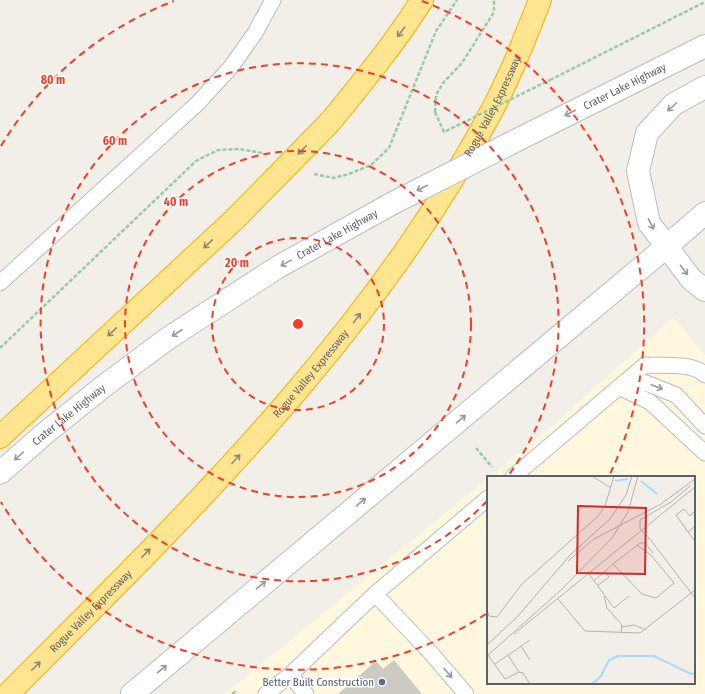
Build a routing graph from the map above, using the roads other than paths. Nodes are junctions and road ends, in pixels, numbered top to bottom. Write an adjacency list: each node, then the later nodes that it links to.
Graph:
1 (273, 0): 8 (lane)
2 (422, 0): 13 (highway, one-way to 13, bridge)
3 (540, 0): 20 (highway, Rogue Valley Expressway, one-way to 3)
4 (705, 46): 15 (main road, Crater Lake Highway, one-way to 15, bridge)
5 (705, 87): 7 (main road, one-way to 7)
6 (705, 213): 7 (main road)
7 (666, 246): 9 (main road, one-way to 9); 21 (main road, one-way to 7)
8 (0, 283)
9 (705, 290)
10 (705, 375): 11 (lane)
11 (619, 388): 12 (lane, one-way to 12); 14 (lane); 16 (lane)
12 (705, 426)
13 (0, 437)
14 (705, 453)
15 (0, 474)
16 (515, 476)
17 (487, 499): 18 (lane)
18 (375, 594): 19 (lane); 24 (lane, one-way to 24)
19 (290, 675): 22 (lane); 23 (lane)
20 (8, 694)
21 (132, 694)
22 (266, 694)
23 (306, 694)
24 (466, 694)

